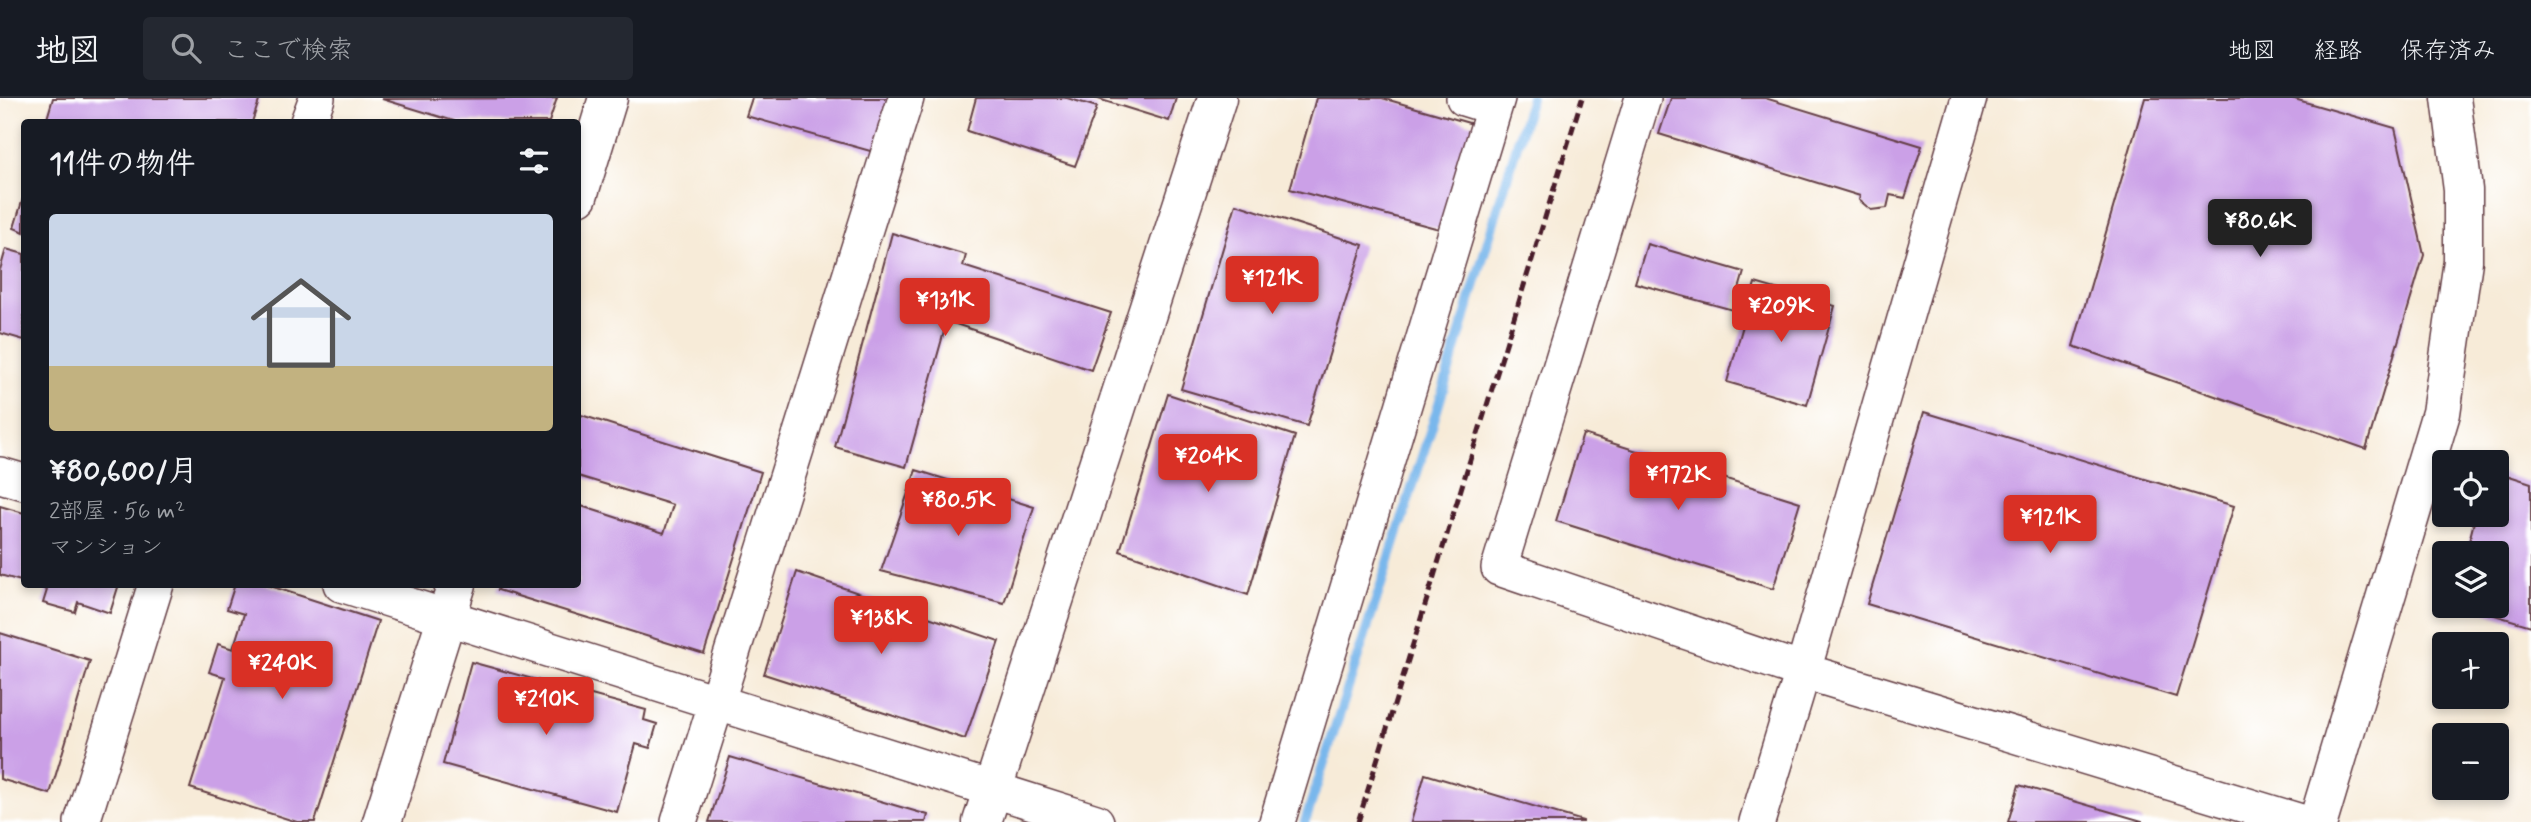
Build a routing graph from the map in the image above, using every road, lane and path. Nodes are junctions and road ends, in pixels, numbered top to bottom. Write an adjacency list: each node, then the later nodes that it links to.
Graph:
1 (317, 98): 9 (street)
2 (608, 98): 10 (street)
3 (906, 98): 17 (street)
4 (1217, 98): 18 (street)
5 (1643, 98): 16 (street)
6 (1969, 98): 16 (street)
7 (2451, 98): 26 (street)
8 (1485, 101): 23 (street)
9 (310, 119)
10 (581, 186)
11 (0, 475): 12 (street)
12 (21, 481)
13 (155, 588): 19 (street)
14 (367, 588): 15 (street)
15 (451, 601): 17 (street); 20 (street)
16 (1803, 671): 24 (street); 25 (street)
17 (716, 701): 18 (street); 21 (street)
18 (987, 806): 22 (street)
19 (82, 822)
20 (382, 822)
21 (679, 822)
22 (1096, 822)
23 (1278, 822)
24 (1756, 822)
25 (2301, 822)
26 (2318, 822)

